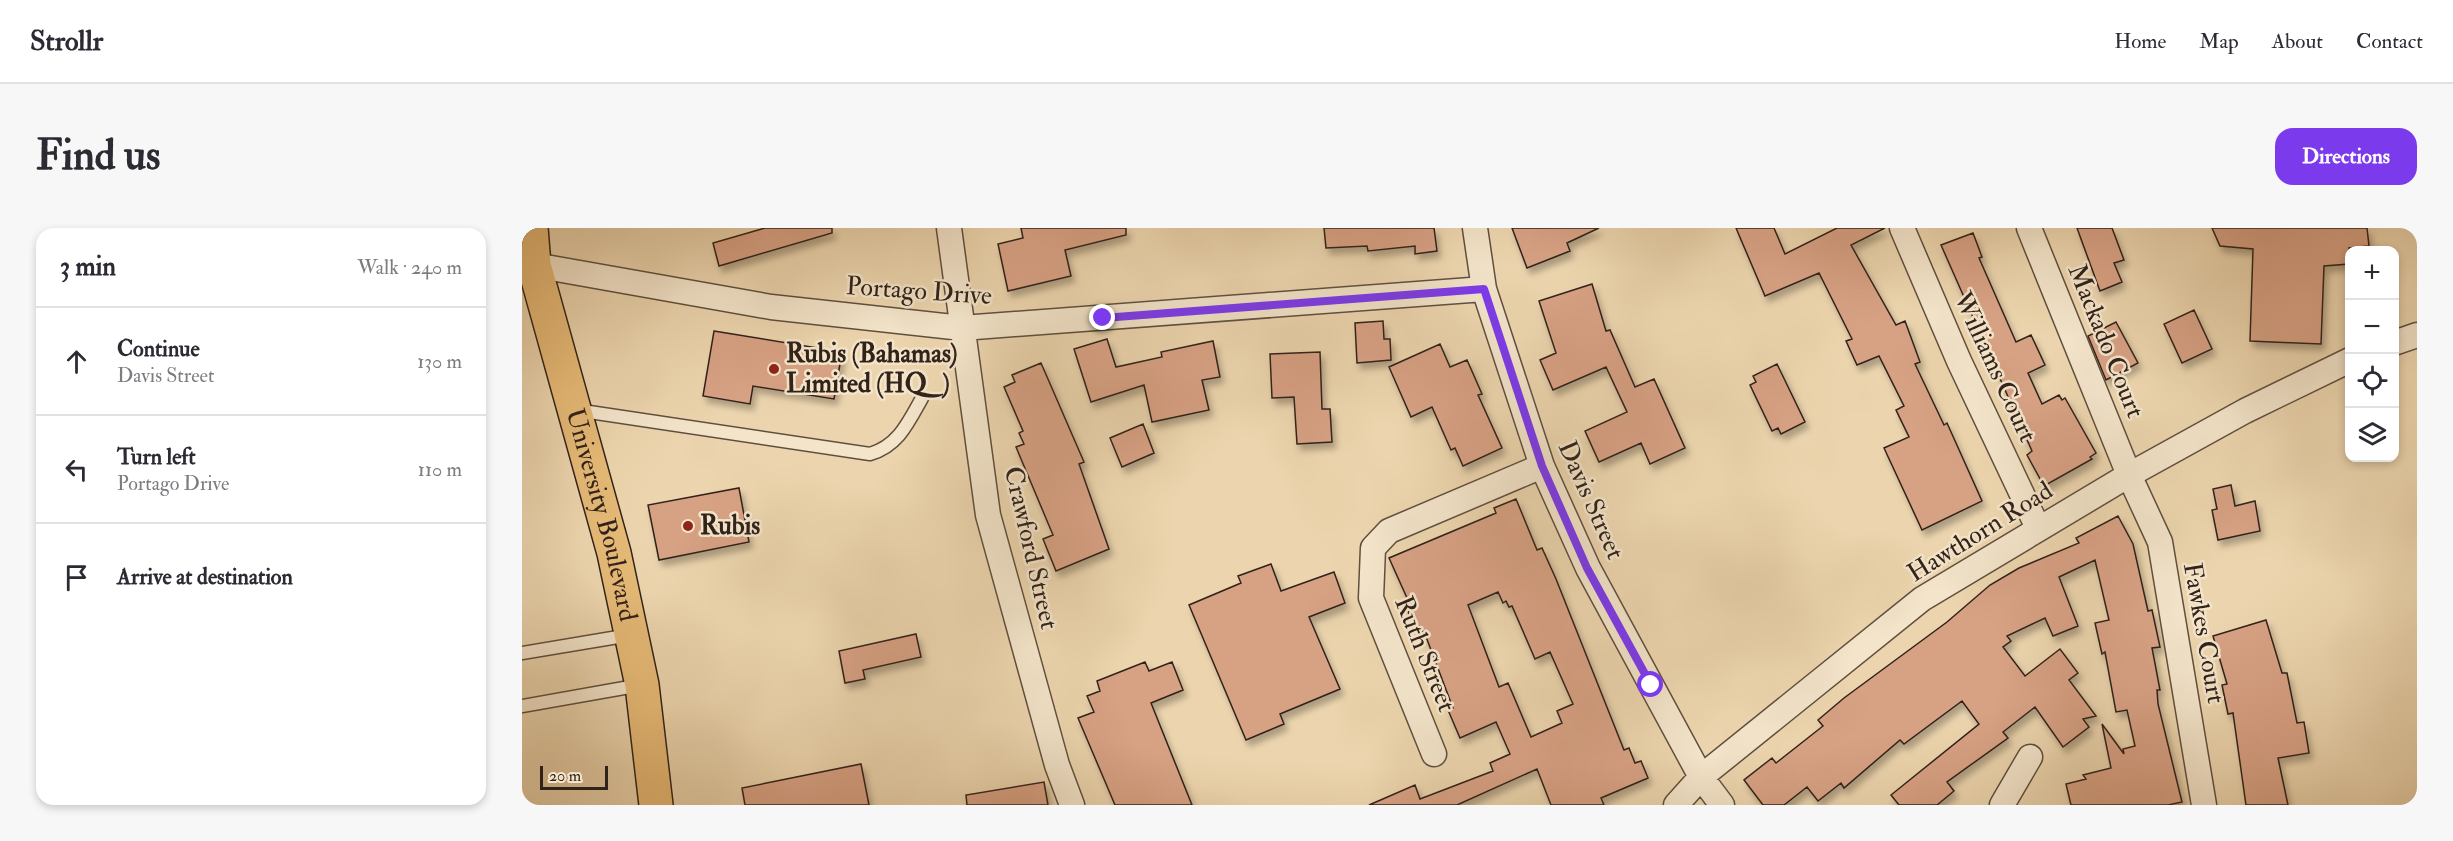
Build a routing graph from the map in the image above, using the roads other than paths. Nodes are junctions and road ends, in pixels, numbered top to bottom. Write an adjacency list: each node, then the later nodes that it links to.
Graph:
1 (531, 228): 6 (main road, University Boulevard)
2 (949, 228): 8 (street, Crawford Street)
3 (1475, 228): 7 (street, Davis Street)
4 (1902, 228): 16 (street, Williams Court)
5 (2029, 228): 15 (street, Mackado Court)
6 (534, 265): 8 (street, Portago Drive); 13 (main road, University Boulevard)
7 (1484, 289): 8 (street, Portago Drive); 14 (street, Davis Street)
8 (962, 328): 25 (street, Crawford Street)
9 (2417, 335): 10 (street)
10 (2399, 341)
11 (2345, 362): 15 (street, Hawthorn Road)
12 (922, 398): 13 (lane)
13 (574, 409): 17 (main road, University Boulevard)
14 (1542, 466): 21 (street, Ruth Street); 23 (street, Davis Street)
15 (2129, 475): 16 (street, Hawthorn Road); 29 (street, Fawkes Court)
16 (2038, 528): 23 (street, Hawthorn Road)
17 (632, 634): 18 (lane); 19 (main road, University Boulevard)
18 (522, 653)
19 (642, 685): 20 (lane); 24 (main road, University Boulevard)
20 (522, 706)
21 (1434, 754)
22 (2030, 757): 28 (street)
23 (1701, 777): 26 (street, Hawthorn Road); 27 (street, Davis Street)
24 (656, 805)
25 (1072, 805)
26 (1676, 805)
27 (1722, 805)
28 (2002, 805)
29 (2204, 805)

